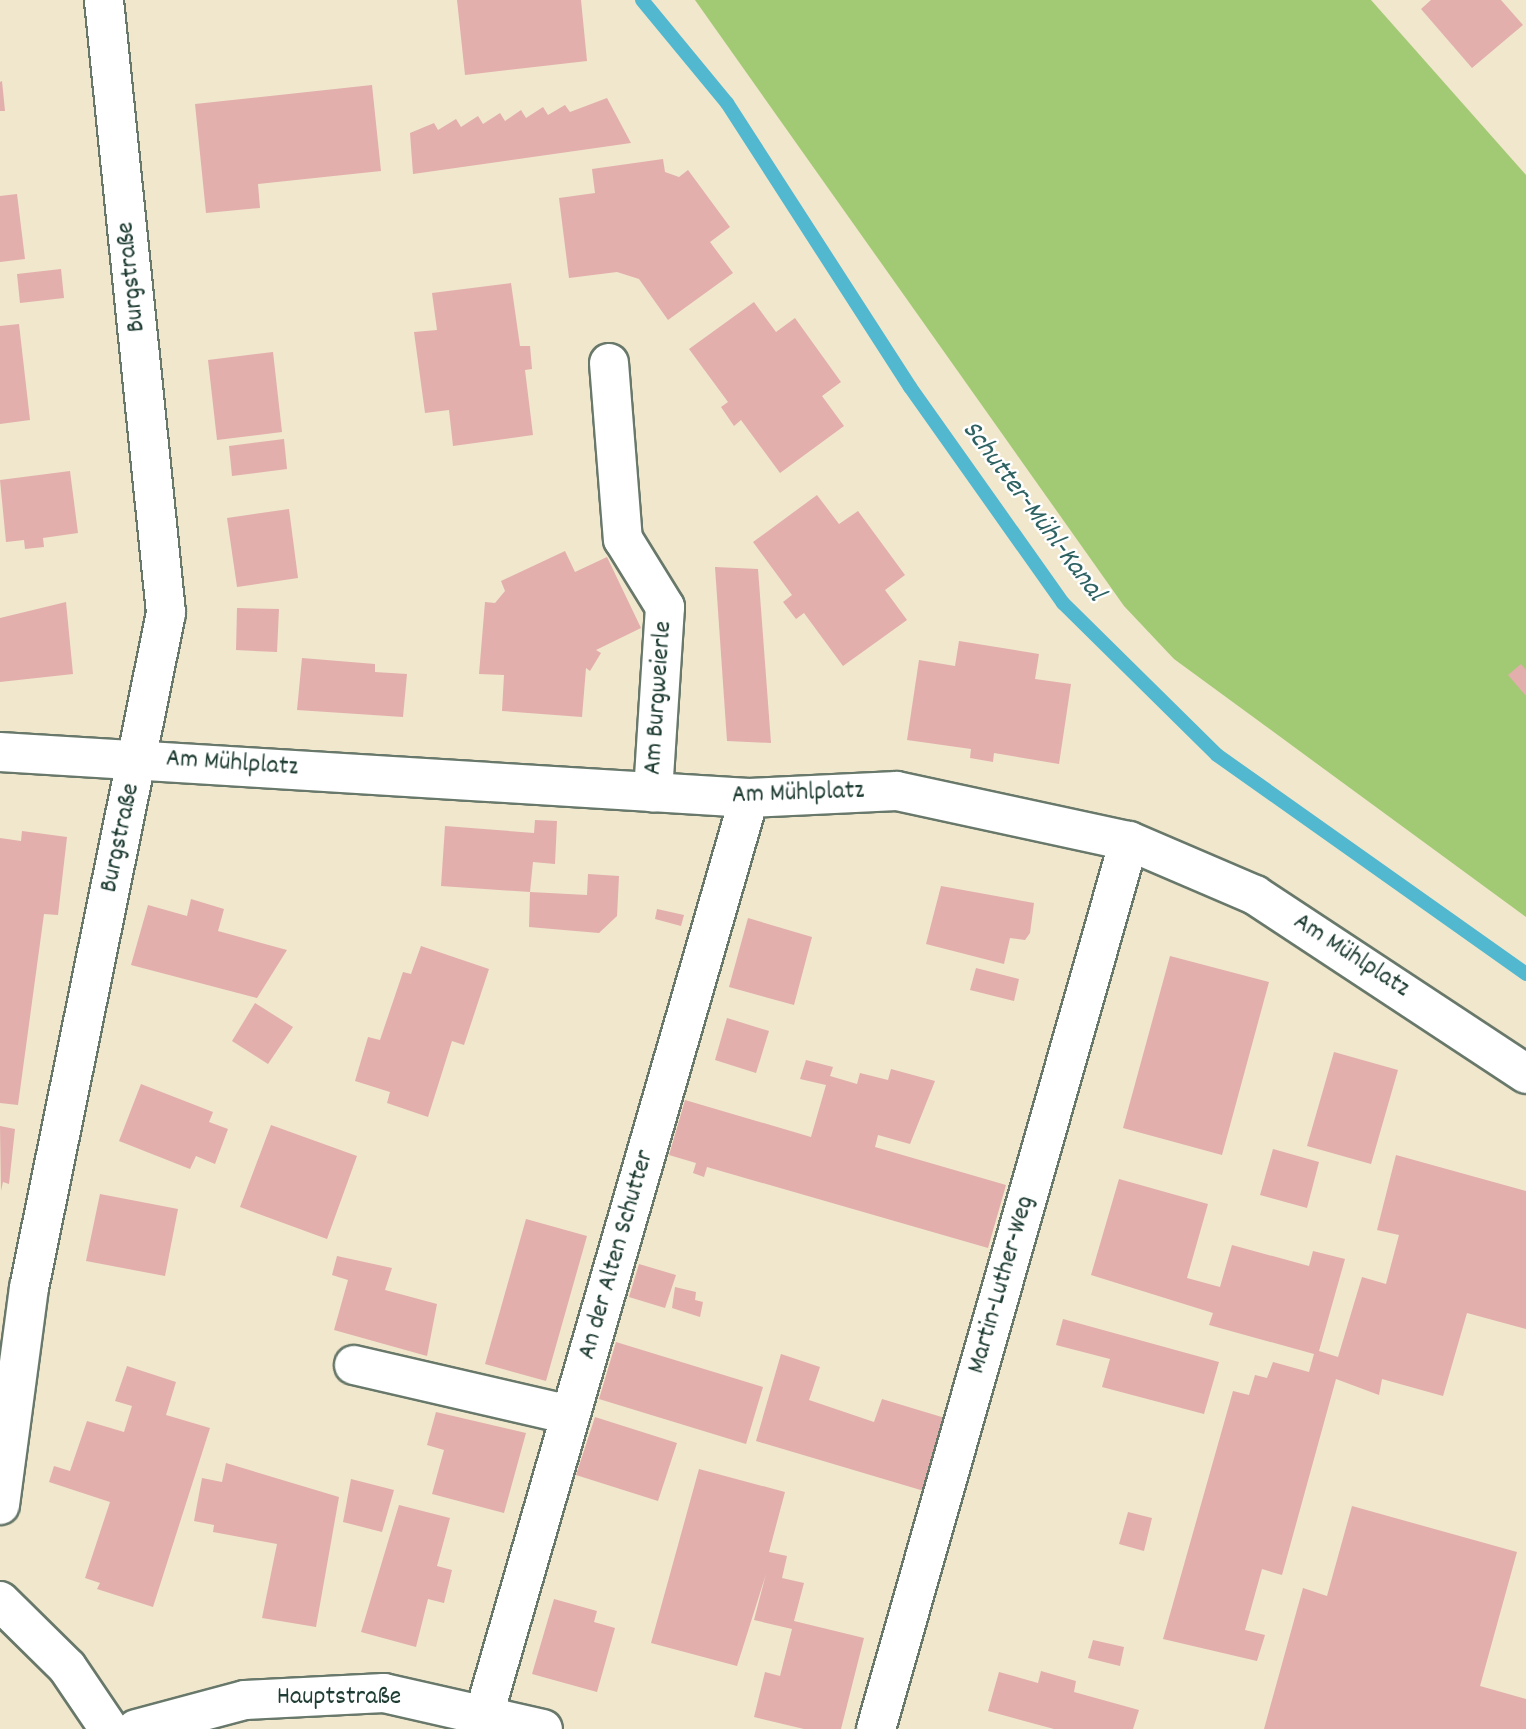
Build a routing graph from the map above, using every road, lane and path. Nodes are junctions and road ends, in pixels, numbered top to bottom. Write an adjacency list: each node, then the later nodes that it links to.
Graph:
1 (104, 0): 4 (street, Burgstraße)
2 (609, 363): 5 (street, Am Burgweierle)
3 (0, 752): 4 (street, Am Mühlplatz)
4 (138, 758): 5 (street, Am Mühlplatz); 11 (street, Burgstraße)
5 (653, 793): 6 (street, Am Mühlplatz)
6 (749, 798): 7 (street, Am Mühlplatz); 10 (street, An der Alten Schutter)
7 (1129, 841): 8 (street, Am Mühlplatz); 17 (street, Martin-Luther-Weg)
8 (1526, 1074)
9 (354, 1365): 10 (street)
10 (570, 1415): 13 (street, An der Alten Schutter)
11 (0, 1504)
12 (0, 1601): 14 (street)
13 (485, 1711): 15 (street, Hauptstraße); 16 (street, Hauptstraße)
14 (109, 1729)
15 (136, 1729)
16 (543, 1729)
17 (876, 1729)

